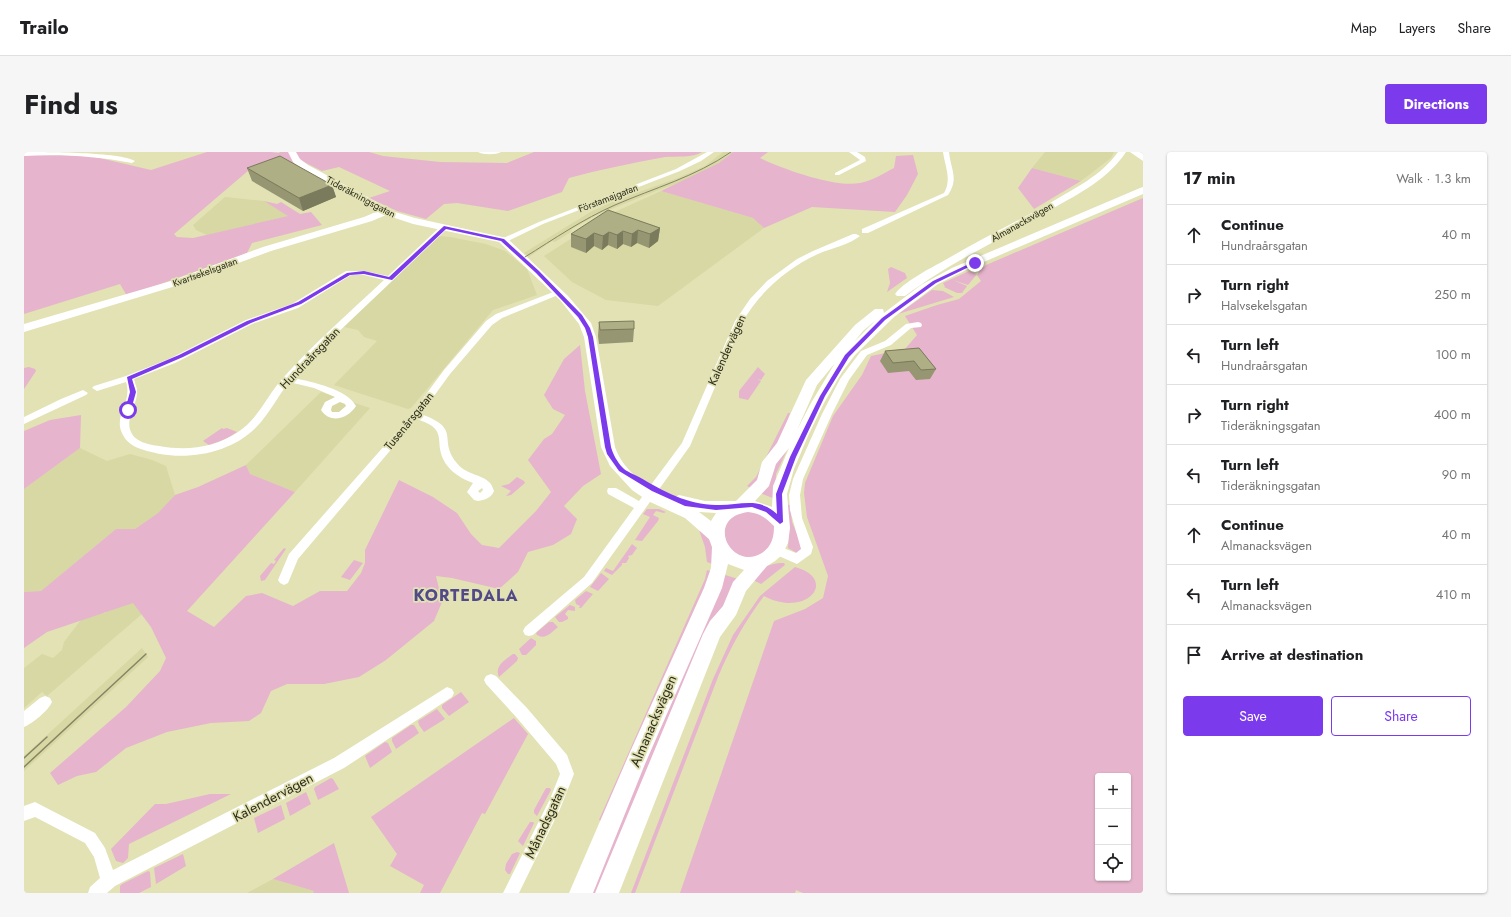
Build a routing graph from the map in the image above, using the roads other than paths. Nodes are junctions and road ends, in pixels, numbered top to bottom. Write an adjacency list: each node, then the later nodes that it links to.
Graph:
1 (292, 152): 14 (main road, Tideräkningsgatan)
2 (481, 152): 3 (street)
3 (498, 152)
4 (711, 152): 16 (street, Förstamajgatan)
5 (852, 152): 12 (street)
6 (946, 152): 30 (street, Kalendervägen)
7 (1122, 152): 31 (main road, Almanacksvägen)
8 (1134, 152): 10 (main road)
9 (24, 154): 11 (street)
10 (1143, 158)
11 (132, 161)
12 (837, 174)
13 (1143, 190): 32 (main road, Almanacksvägen)
14 (386, 212): 15 (main road, Tideräkningsgatan); 20 (main road, Kvartsekelsgatan)
15 (445, 227): 16 (main road, Tideräkningsgatan); 17 (street, Hundraårsgatan)
16 (503, 240): 18 (main road, Tideräkningsgatan)
17 (390, 279): 21 (street); 22 (street, Hundraårsgatan)
18 (559, 293): 26 (street, Tusenårsgatan); 30 (main road, Tideräkningsgatan)
19 (918, 325): 34 (street)
20 (24, 328)
21 (129, 378): 22 (street, Hundraårsgatan); 23 (street)
22 (287, 379): 25 (street)
23 (97, 388)
24 (83, 393): 27 (street)
25 (343, 399)
26 (415, 414): 28 (street); 35 (street, Tusenårsgatan)
27 (24, 421)
28 (480, 482)
29 (612, 491): 30 (street)
30 (649, 497): 31 (main road, Tideräkningsgatan); 33 (main road, Tideräkningsgatan); 36 (street, Kalendervägen)
31 (738, 506): 32 (main road); 33 (main road, Almanacksvägen)
32 (780, 522): 34 (main road, Almanacksvägen)
33 (718, 542): 34 (main road); 45 (main road, Almanacksvägen)
34 (769, 556): 46 (main road, Almanacksvägen)
35 (284, 580)
36 (529, 630)
37 (491, 680): 44 (street, Månadsgatan)
38 (447, 693): 42 (street, Kalendervägen)
39 (44, 702): 40 (street)
40 (24, 720)
41 (30, 812): 42 (street)
42 (109, 880): 43 (street, Kalendervägen)
43 (96, 893)
44 (511, 893)
45 (581, 893)
46 (607, 893)

